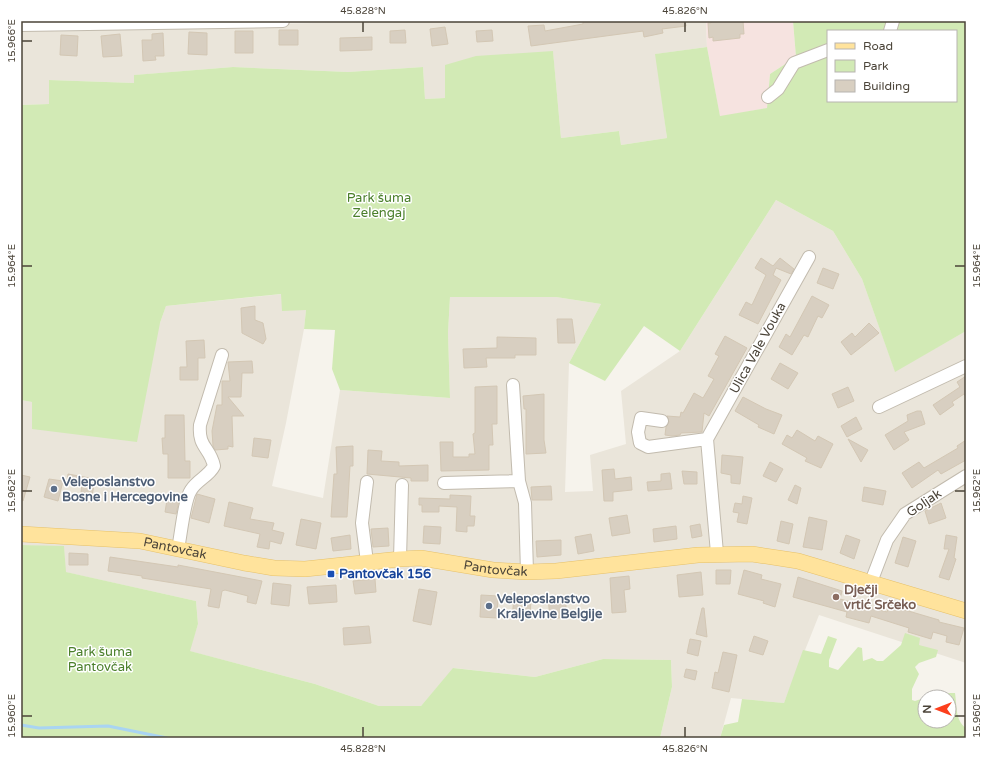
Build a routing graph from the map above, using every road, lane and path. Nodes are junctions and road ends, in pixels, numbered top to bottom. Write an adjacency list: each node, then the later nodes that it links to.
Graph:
1 (283, 21): 2 (street)
2 (21, 25)
3 (827, 50): 4 (street)
4 (768, 97)
5 (809, 257): 11 (street, Ulica Vale Vouka)
6 (222, 355): 18 (street)
7 (966, 366): 9 (street)
8 (514, 385): 13 (street)
9 (879, 407)
10 (662, 421): 11 (street)
11 (707, 439): 19 (street)
12 (966, 476): 23 (street, Goljak)
13 (519, 481): 15 (street); 22 (street)
14 (368, 482): 21 (street)
15 (444, 483)
16 (402, 485): 20 (street)
17 (21, 534): 18 (main road, Pantovčak)
18 (178, 549): 21 (main road, Pantovčak)
19 (717, 553): 22 (main road, Pantovčak); 23 (main road, Pantovčak)
20 (400, 558): 21 (main road, Pantovčak); 22 (main road, Pantovčak)
21 (366, 562)
22 (527, 572)
23 (871, 582): 24 (main road, Pantovčak)
24 (966, 611)

